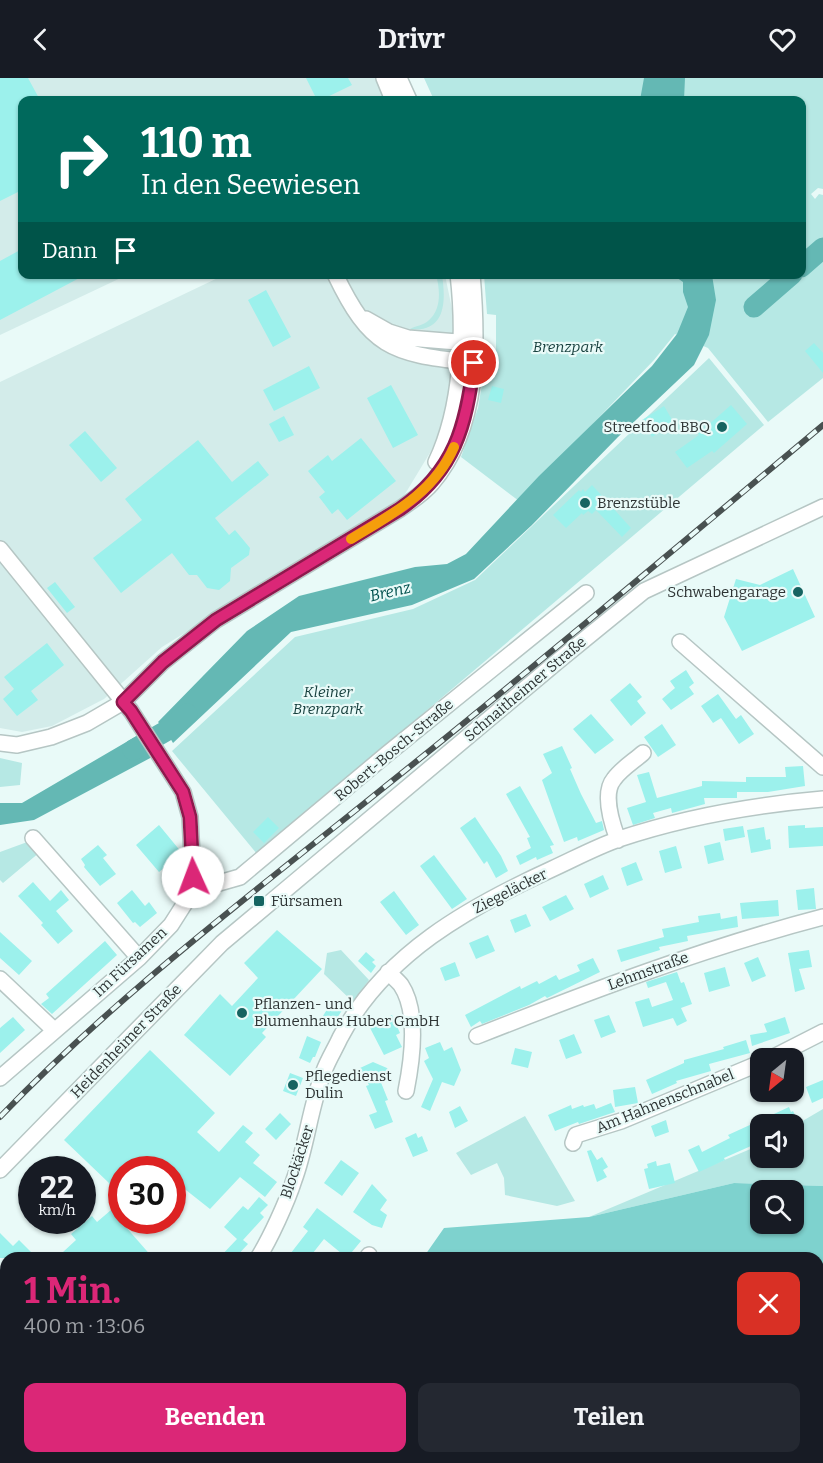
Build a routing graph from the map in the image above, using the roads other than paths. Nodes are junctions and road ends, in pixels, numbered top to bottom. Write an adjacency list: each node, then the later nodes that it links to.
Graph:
1 (384, 78): 3 (street)
2 (399, 78): 4 (street)
3 (391, 96)
4 (407, 96)
5 (337, 279): 8 (street)
6 (459, 279): 9 (street)
7 (472, 279): 9 (street)
8 (358, 315): 9 (street); 10 (street)
9 (469, 343): 10 (street)
10 (467, 362): 15 (street)
11 (823, 507): 23 (street, Schnaitheimer Straße)
12 (0, 549): 15 (street, Im Fürsamen)
13 (586, 593): 22 (street, Robert-Bosch-Straße)
14 (681, 642): 18 (street)
15 (123, 702): 16 (street); 22 (street, Im Fürsamen)
16 (0, 743)
17 (643, 753): 21 (street)
18 (823, 767)
19 (823, 799): 21 (street, Ziegeläcker)
20 (33, 838): 26 (street)
21 (618, 840): 25 (street, Ziegeläcker)
22 (193, 877): 26 (street, Im Fürsamen)
23 (255, 914): 37 (street, Heidenheimer Straße)
24 (823, 917): 31 (street, Lehmstraße)
25 (408, 953): 27 (street, Blockäcker)
26 (139, 958): 29 (street, Im Fürsamen)
27 (388, 972): 35 (street); 38 (street, Blockäcker)
28 (0, 979): 29 (street)
29 (54, 1030): 34 (street, Im Fürsamen)
30 (823, 1032): 32 (street)
31 (477, 1036)
32 (792, 1048)
33 (750, 1067): 36 (street, Am Hahnenschnabel)
34 (0, 1078)
35 (406, 1091)
36 (573, 1143)
37 (0, 1170)
38 (261, 1252)

